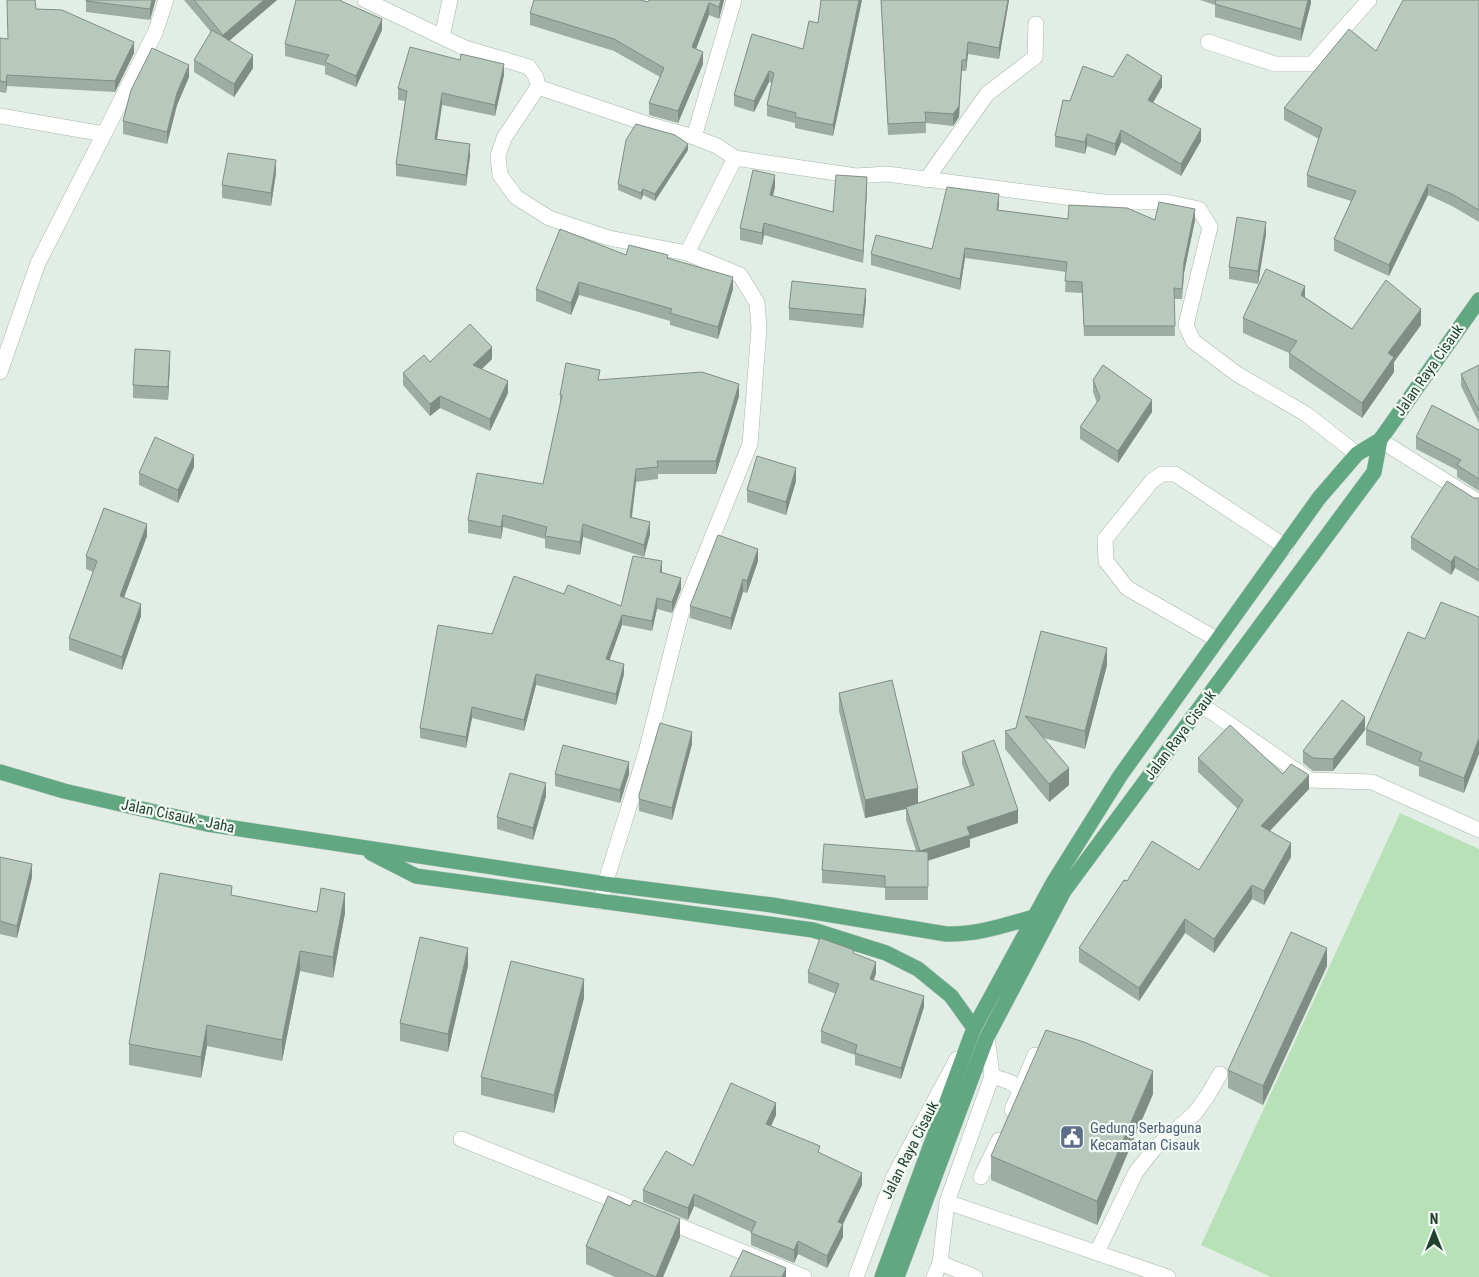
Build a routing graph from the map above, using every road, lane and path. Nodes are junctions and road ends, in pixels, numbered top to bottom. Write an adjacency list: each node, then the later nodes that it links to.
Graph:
1 (166, 0): 11 (street)
2 (365, 0): 7 (street)
3 (450, 0): 7 (street)
4 (734, 0): 12 (street)
5 (1369, 0): 8 (street)
6 (1036, 24): 14 (street)
7 (442, 37): 9 (street)
8 (1208, 42)
9 (538, 87): 12 (street); 15 (street)
10 (0, 116): 11 (street)
11 (104, 134): 17 (street)
12 (694, 137): 13 (street)
13 (735, 158): 14 (street); 15 (street)
14 (926, 180): 19 (street)
15 (687, 253): 28 (street)
16 (1479, 300): 18 (main road, Jalan Raya Cisauk)
17 (0, 372)
18 (1380, 440): 19 (main road, Jalan Raya Cisauk); 20 (main road, Jalan Raya Cisauk); 21 (street)
19 (1357, 454): 20 (main road); 22 (main road, Jalan Raya Cisauk)
20 (1374, 472): 24 (main road, Jalan Raya Cisauk)
21 (1479, 502)
22 (1286, 547): 23 (main road, Jalan Raya Cisauk); 23 (street)
23 (1218, 640): 30 (main road, Jalan Raya Cisauk)
24 (1202, 705): 26 (street); 32 (main road, Jalan Raya Cisauk)
25 (0, 772): 27 (main road, Jalan Cisauk - Jaha)
26 (1479, 830)
27 (359, 847): 28 (main road, Jalan Cisauk - Jaha); 29 (main road)
28 (605, 884): 29 (street); 30 (main road, Jalan Cisauk - Jaha)
29 (601, 902): 31 (main road)
30 (1034, 917): 31 (main road, Jalan Raya Cisauk)
31 (974, 1028): 40 (main road, Jalan Raya Cisauk); 44 (street, Jalan Raya Cisauk)
32 (987, 1037): 35 (street); 40 (main road, Jalan Raya Cisauk)
33 (1044, 1043): 36 (street)
34 (1220, 1074): 41 (street)
35 (992, 1076): 36 (street); 39 (street)
36 (1020, 1089): 38 (street)
37 (461, 1139): 43 (street)
38 (981, 1177)
39 (947, 1202): 41 (street); 42 (street)
40 (912, 1219): 45 (main road, Jalan Raya Cisauk); 46 (main road, Jalan Raya Cisauk)
41 (1097, 1252): 48 (street)
42 (937, 1270): 47 (street)
43 (804, 1277)
44 (856, 1277)
45 (882, 1277)
46 (897, 1277)
47 (975, 1277)
48 (1168, 1277)

